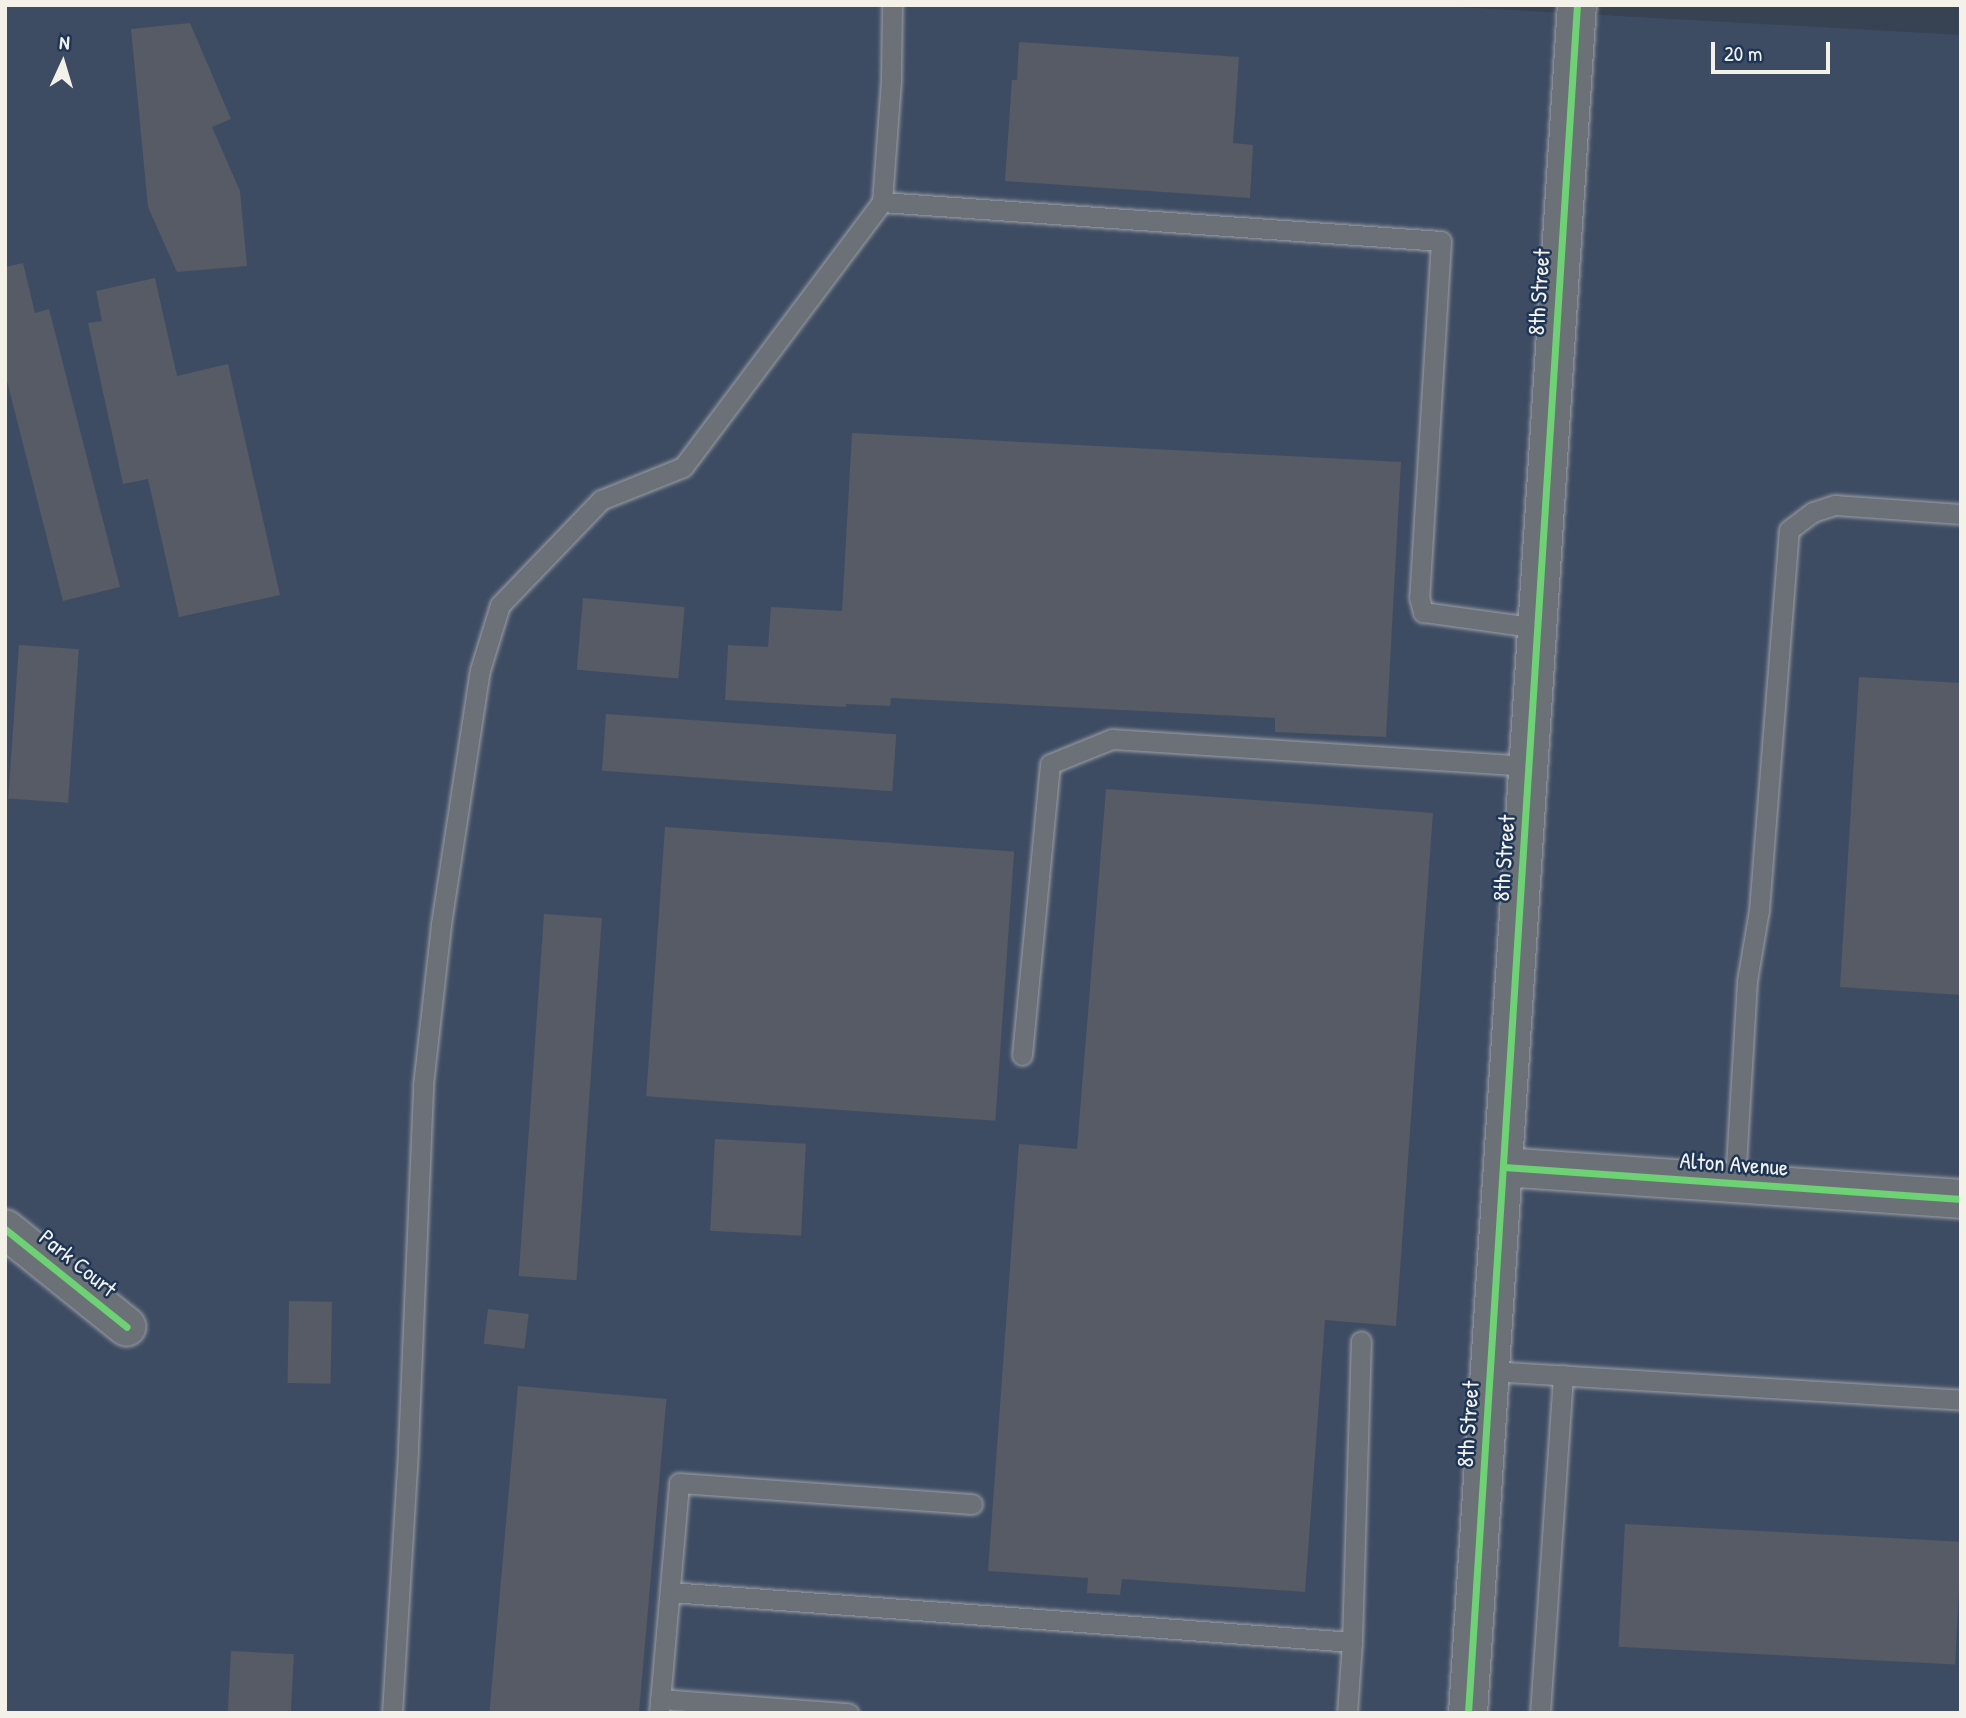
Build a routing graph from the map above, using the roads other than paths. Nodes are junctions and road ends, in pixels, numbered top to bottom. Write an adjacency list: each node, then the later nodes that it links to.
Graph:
1 (891, 5): 3 (lane)
2 (1577, 5): 5 (street, 8th Street)
3 (882, 202): 5 (lane); 21 (lane)
4 (1961, 514): 9 (lane)
5 (1538, 628): 6 (street, 8th Street)
6 (1529, 766): 7 (lane); 8 (street, 8th Street)
7 (1022, 1055)
8 (1504, 1167): 9 (street, Alton Avenue); 14 (street, 8th Street)
9 (1735, 1183): 10 (street, Alton Avenue)
10 (1961, 1199)
11 (5, 1229): 12 (street, Park Court)
12 (127, 1327)
13 (1361, 1341): 19 (lane)
14 (1491, 1371): 15 (lane); 24 (street, 8th Street)
15 (1563, 1375): 16 (lane); 25 (lane)
16 (1961, 1400)
17 (972, 1504): 18 (lane)
18 (670, 1592): 19 (lane); 20 (lane)
19 (1352, 1642): 23 (lane)
20 (660, 1706): 22 (lane)
21 (391, 1713)
22 (848, 1713)
23 (1347, 1713)
24 (1468, 1713)
25 (1540, 1713)

